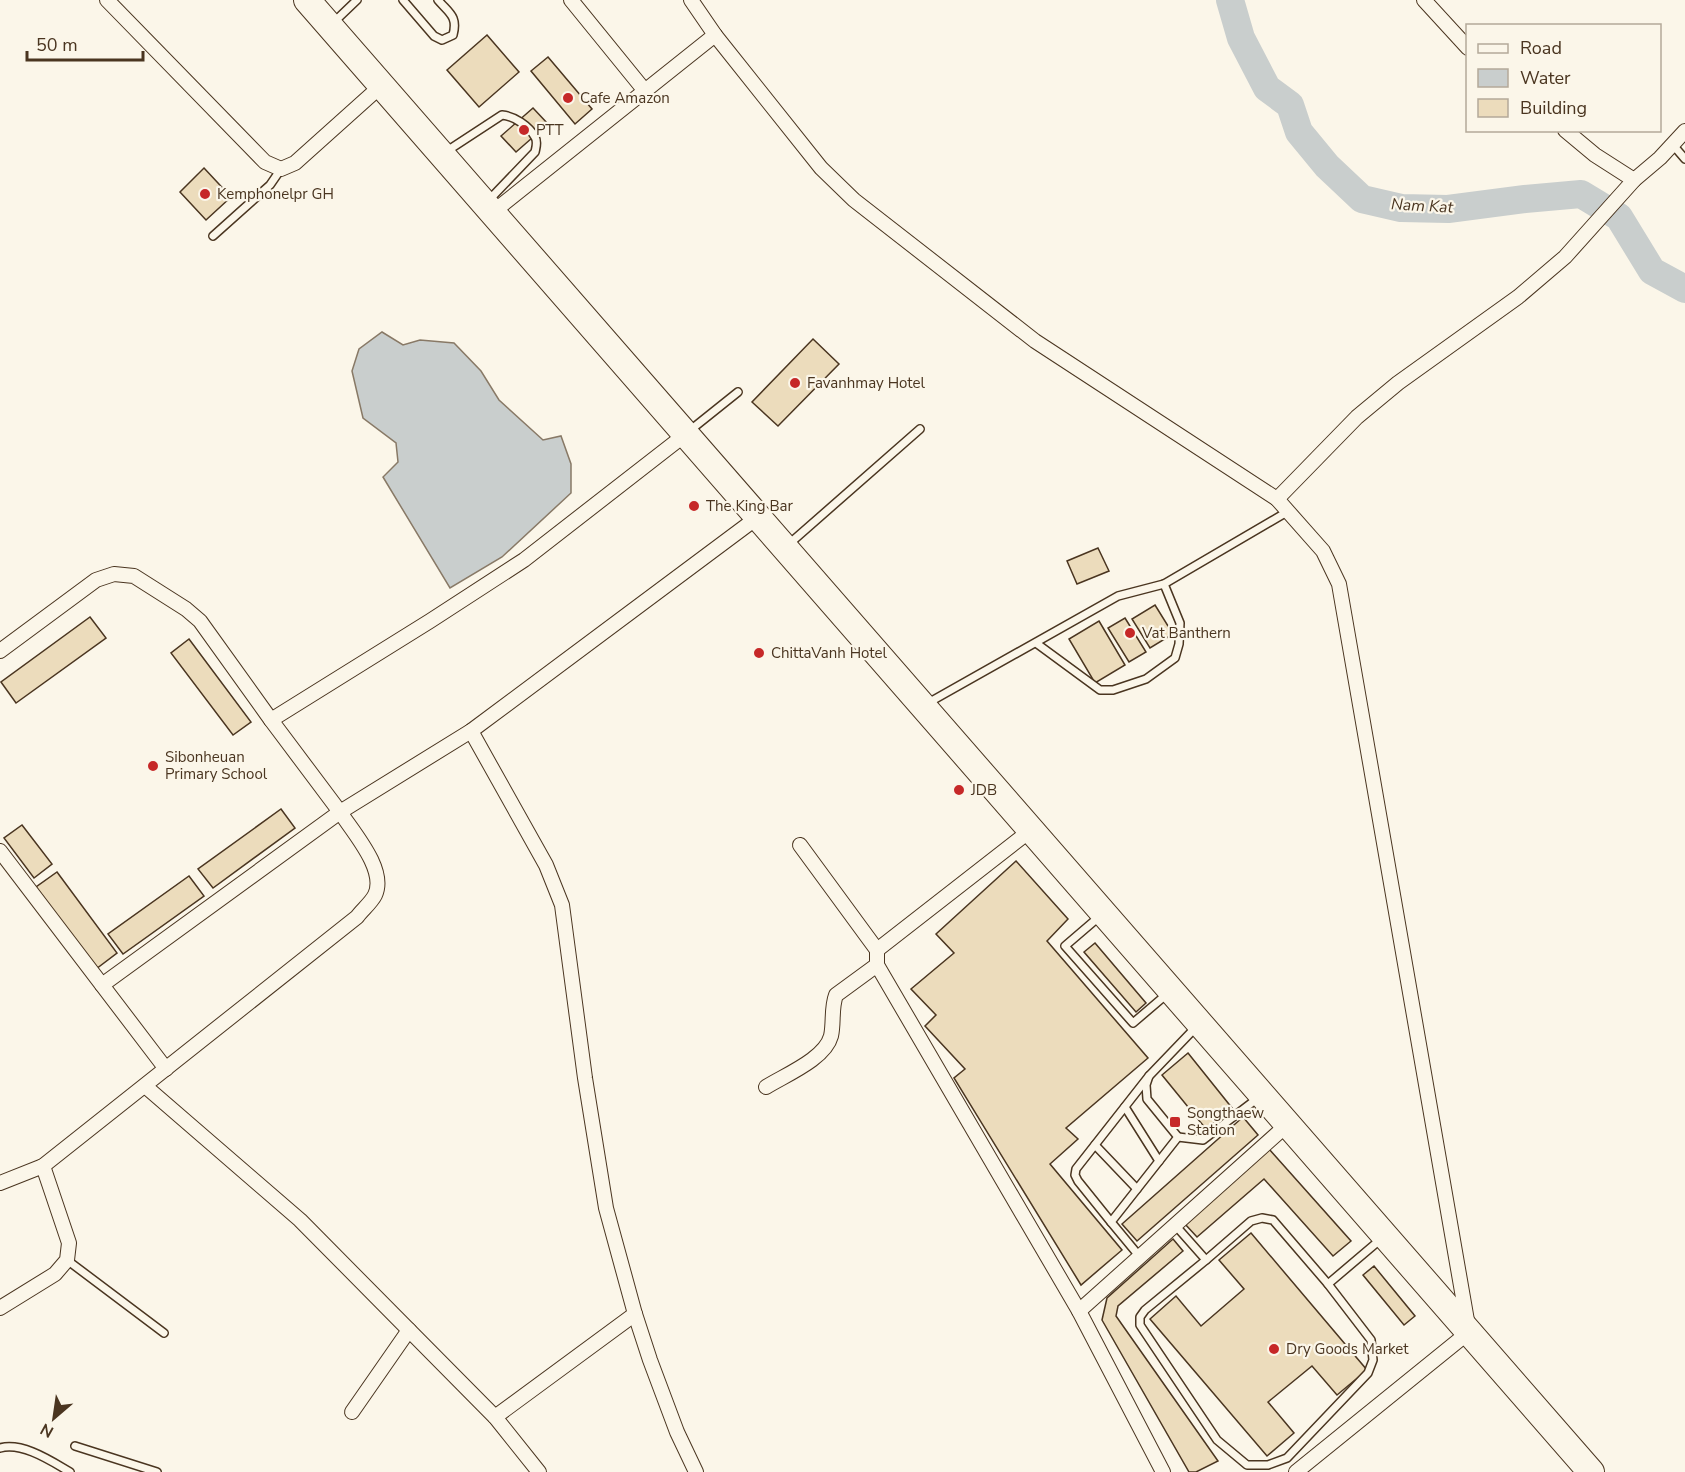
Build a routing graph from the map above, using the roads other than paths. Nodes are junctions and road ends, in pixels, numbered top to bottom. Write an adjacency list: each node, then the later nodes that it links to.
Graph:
1 (107, 0): 19 (street)
2 (308, 0): 9 (highway)
3 (357, 0): 9 (lane)
4 (403, 0): 5 (lane)
5 (438, 0)
6 (571, 0): 13 (street)
7 (691, 0): 10 (street)
8 (1424, 0): 11 (street)
9 (330, 26): 12 (highway)
10 (715, 35): 13 (street); 26 (street)
11 (1466, 47)
12 (382, 85): 17 (highway); 19 (street)
13 (645, 91): 21 (street)
14 (1685, 131): 16 (street)
15 (1567, 132): 20 (street)
16 (1673, 145): 18 (lane); 20 (street)
17 (442, 154): 21 (highway); 21 (lane)
18 (1685, 159)
19 (281, 169): 22 (lane)
20 (1634, 180): 26 (street)
21 (489, 208): 25 (highway)
22 (213, 236)
23 (738, 392): 25 (lane)
24 (920, 429): 29 (lane)
25 (686, 434): 28 (highway); 34 (street)
26 (1277, 500): 27 (street)
27 (1287, 512): 30 (lane); 70 (street)
28 (758, 517): 29 (highway); 35 (street)
29 (785, 548): 33 (highway)
30 (1164, 584): 31 (lane); 31 (lane)
31 (1036, 643): 33 (lane)
32 (0, 651): 34 (street)
33 (923, 706): 37 (highway)
34 (271, 720): 36 (street)
35 (471, 731): 36 (street); 68 (street)
36 (340, 812): 43 (street); 46 (street)
37 (1031, 830): 40 (highway); 41 (street)
38 (800, 845): 41 (street)
39 (0, 851): 43 (street)
40 (1104, 913): 44 (highway); 44 (lane)
41 (877, 950): 42 (street)
42 (877, 965): 49 (street); 67 (street)
43 (102, 985): 46 (street)
44 (1172, 991): 45 (highway)
45 (1200, 1023): 47 (lane); 50 (highway)
46 (166, 1069): 48 (street)
47 (1149, 1076): 51 (lane); 53 (lane)
48 (145, 1086): 56 (street); 69 (street)
49 (766, 1087)
50 (1262, 1095): 52 (highway); 53 (lane)
51 (1125, 1107): 54 (lane); 55 (lane)
52 (1288, 1124): 60 (street); 61 (highway)
53 (1178, 1137): 55 (lane)
54 (1095, 1145): 58 (lane); 59 (lane)
55 (1159, 1161): 58 (lane)
56 (43, 1166): 57 (street); 63 (street)
57 (0, 1183)
58 (1137, 1190): 59 (lane)
59 (1111, 1222): 62 (lane)
60 (1175, 1225): 62 (street); 64 (lane)
61 (1385, 1235): 65 (lane); 70 (highway)
62 (1140, 1257): 67 (street)
63 (67, 1260): 66 (street); 71 (lane)
64 (1206, 1260): 65 (lane); 65 (lane)
65 (1328, 1284)
66 (0, 1308)
67 (1079, 1311): 80 (street)
68 (635, 1314): 73 (street); 79 (street)
69 (409, 1330): 72 (street); 73 (street)
70 (1469, 1332): 81 (street); 82 (highway)
71 (164, 1333)
72 (352, 1412)
73 (495, 1418): 78 (street)
74 (75, 1446): 77 (lane)
75 (0, 1448): 76 (lane)
76 (70, 1472)
77 (157, 1472)
78 (539, 1472)
79 (696, 1472)
80 (1163, 1472)
81 (1296, 1472)
82 (1591, 1472)

